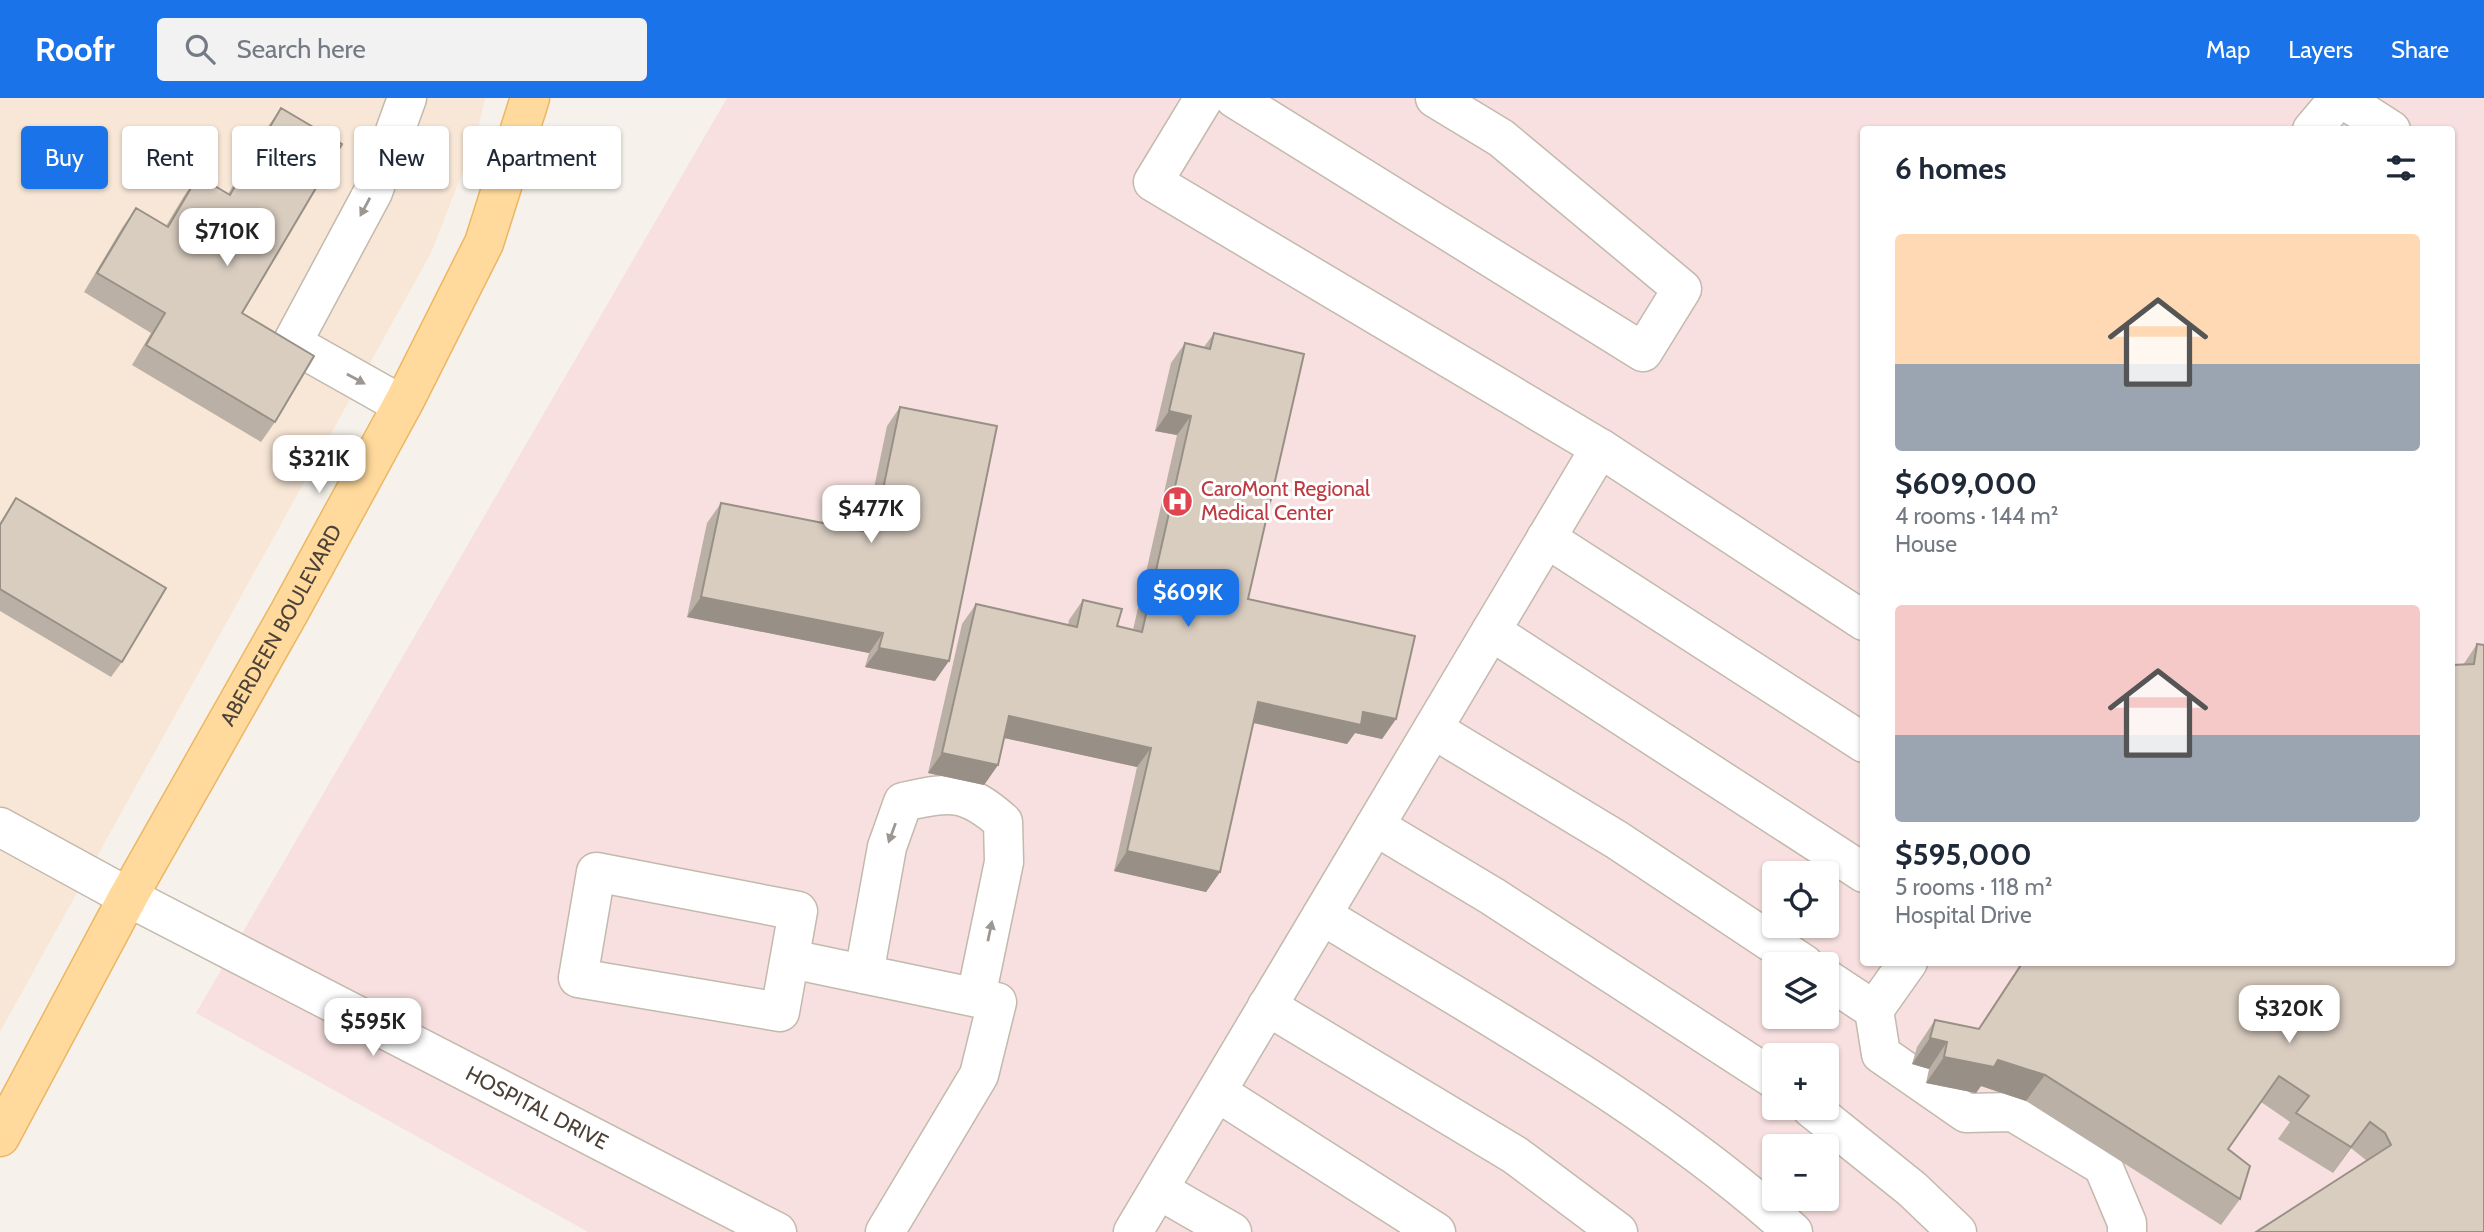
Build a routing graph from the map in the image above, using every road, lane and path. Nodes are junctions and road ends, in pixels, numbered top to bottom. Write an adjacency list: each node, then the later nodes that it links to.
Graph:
1 (407, 98): 9 (street, one-way to 9)
2 (530, 98): 9 (main road, ABERDEEN BOULEVARD)
3 (1204, 98): 10 (street)
4 (1234, 98): 5 (street)
5 (1435, 98)
6 (2340, 98): 7 (street); 8 (street)
7 (2316, 126)
8 (2385, 126)
9 (402, 405): 19 (main road, ABERDEEN BOULEVARD)
10 (1600, 448): 11 (street); 12 (street)
11 (1546, 538): 13 (street); 15 (street)
12 (1860, 618)
13 (1491, 631): 14 (street); 18 (street)
14 (1433, 729): 16 (street); 21 (street)
15 (1860, 740)
16 (1375, 826): 20 (street); 29 (street)
17 (0, 827): 19 (street, HOSPITAL DRIVE)
18 (1860, 870)
19 (128, 897): 32 (main road, ABERDEEN BOULEVARD); 34 (street, HOSPITAL DRIVE)
20 (1322, 915): 27 (street); 40 (street)
21 (1786, 952)
22 (791, 959): 22 (street); 24 (street)
23 (1905, 966): 28 (street)
24 (864, 974): 26 (street); 26 (street, one-way to 24)
25 (1839, 987): 28 (street)
26 (976, 997): 35 (street)
27 (1268, 1006): 30 (street); 39 (street)
28 (1874, 1010): 42 (street)
29 (1762, 1071)
30 (1217, 1092): 33 (street); 38 (street)
31 (1826, 1120): 41 (street)
32 (0, 1137)
33 (1158, 1190): 36 (street); 37 (street)
34 (777, 1232)
35 (885, 1232)
36 (1133, 1232)
37 (1232, 1232)
38 (1436, 1232)
39 (1618, 1232)
40 (1793, 1232)
41 (1957, 1232)
42 (2127, 1232)

